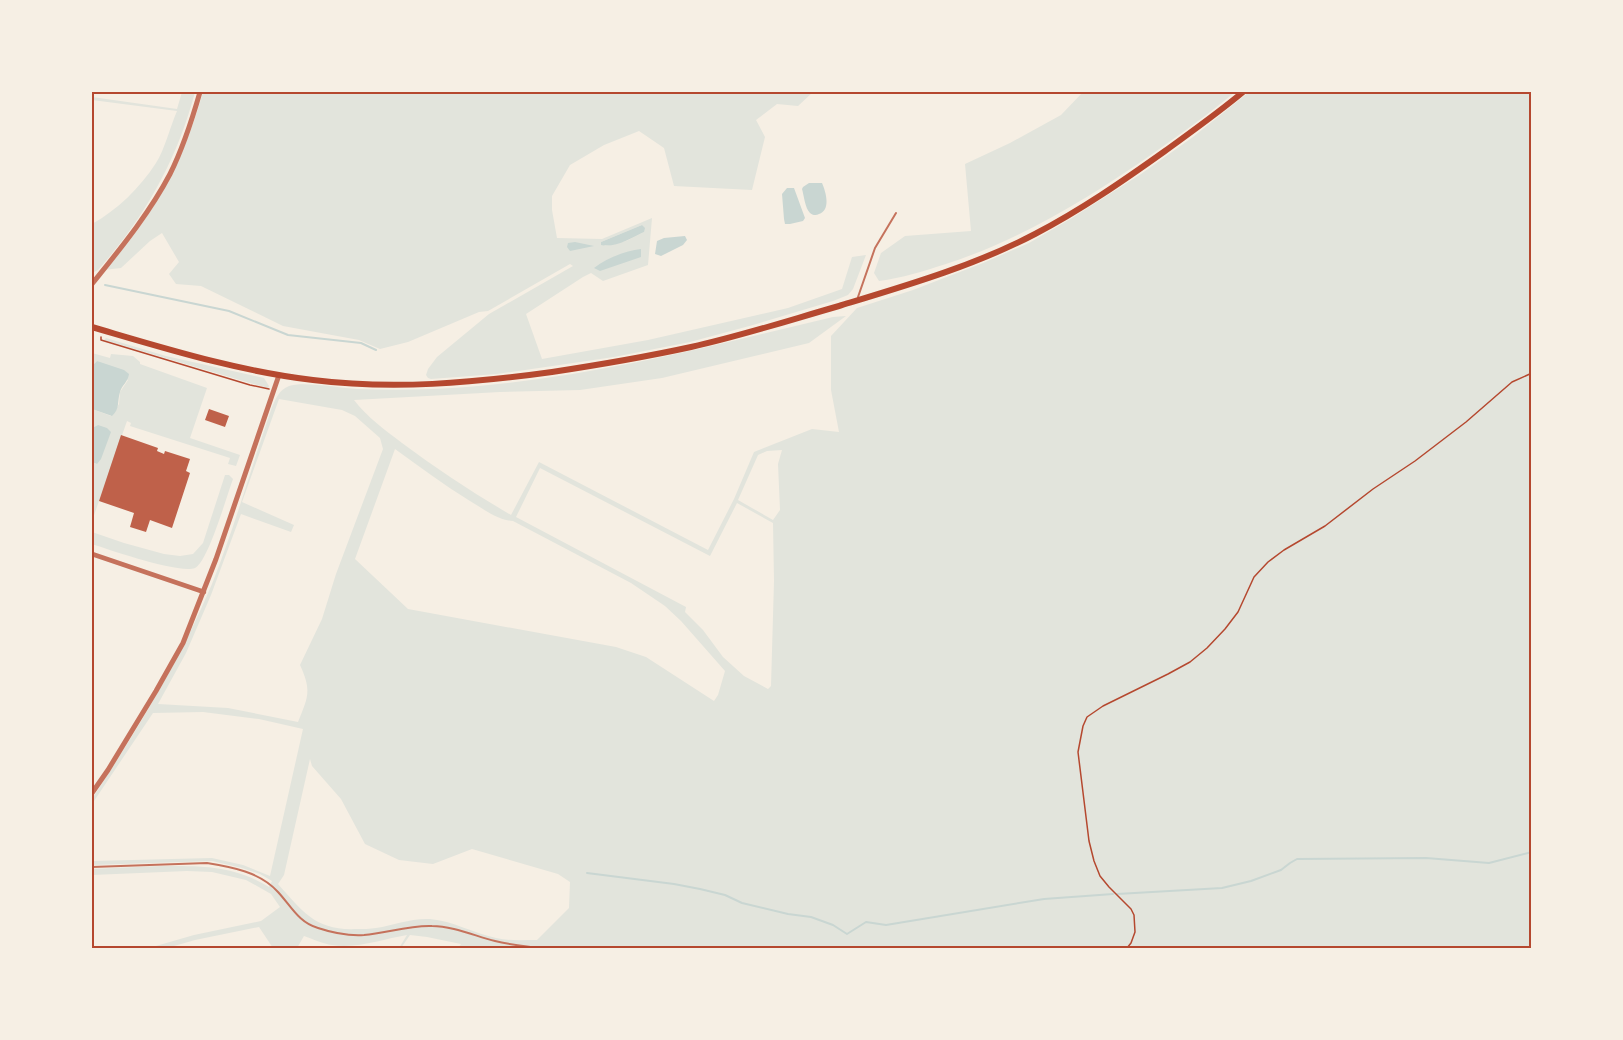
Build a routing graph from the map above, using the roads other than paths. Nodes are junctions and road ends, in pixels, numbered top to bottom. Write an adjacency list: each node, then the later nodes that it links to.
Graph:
1 (200, 92): 4 (street)
2 (1243, 92): 5 (main road)
3 (896, 213): 5 (lane)
4 (92, 284)
5 (857, 300): 7 (main road)
6 (92, 327): 7 (main road)
7 (279, 375): 9 (street)
8 (92, 554): 9 (street)
9 (204, 592): 10 (street)
10 (92, 793)
11 (92, 867): 12 (lane)
12 (540, 948)

